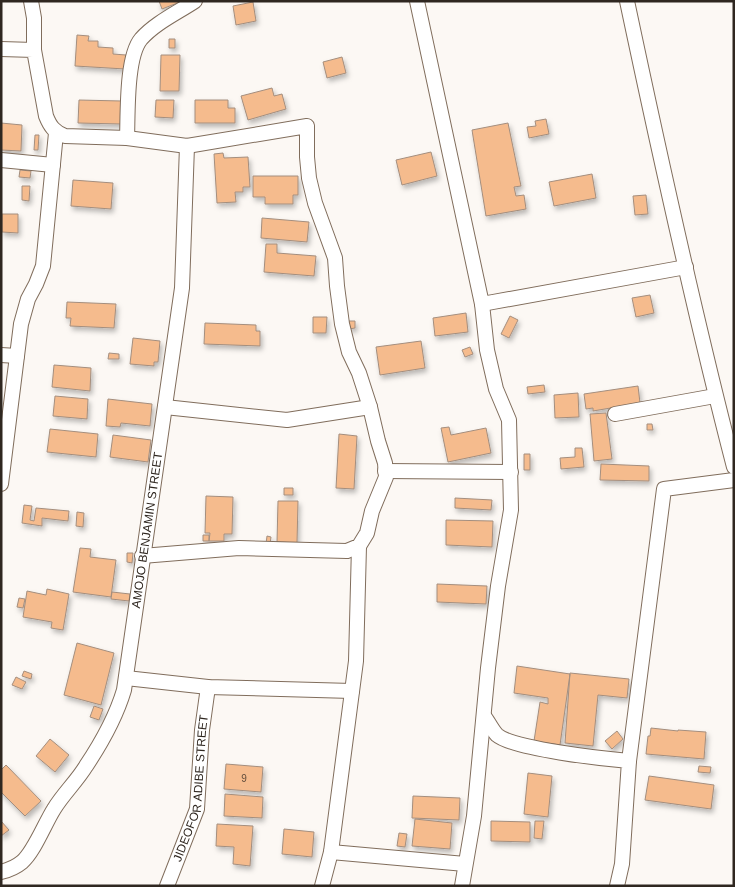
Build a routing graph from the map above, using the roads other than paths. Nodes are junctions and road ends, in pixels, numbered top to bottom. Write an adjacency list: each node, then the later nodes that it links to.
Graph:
1 (195, 1): 8 (street)
2 (417, 1): 13 (street)
3 (627, 1): 12 (street)
4 (34, 4): 6 (street)
5 (1, 49): 6 (street)
6 (34, 50): 7 (street)
7 (56, 133): 8 (street); 11 (street)
8 (127, 138): 9 (street)
9 (187, 146): 17 (street, AMOJO BENJAMIN STREET); 18 (street)
10 (1, 160): 11 (street)
11 (53, 165): 15 (street)
12 (686, 267): 13 (street); 16 (street)
13 (482, 304): 22 (street)
14 (1, 354): 15 (street)
15 (17, 356): 24 (street)
16 (715, 396): 19 (street); 20 (street)
17 (165, 407): 18 (street); 26 (street, AMOJO BENJAMIN STREET)
18 (370, 407): 21 (street)
19 (615, 414)
20 (734, 467)
21 (385, 471): 22 (street); 25 (street)
22 (511, 472): 30 (street)
23 (734, 480): 31 (street)
24 (1, 484)
25 (359, 546): 26 (street); 29 (street)
26 (142, 556): 27 (street, AMOJO BENJAMIN STREET)
27 (126, 678): 28 (street); 34 (street, AMOJO BENJAMIN STREET)
28 (208, 687): 29 (street); 35 (street, JIDEOFOR ADIBE STREET)
29 (352, 691): 32 (street)
30 (484, 716): 31 (street); 33 (street)
31 (629, 761): 38 (street)
32 (332, 852): 33 (street); 36 (street)
33 (465, 864): 37 (street)
34 (1, 872)
35 (167, 886)
36 (322, 886)
37 (462, 886)
38 (617, 886)

